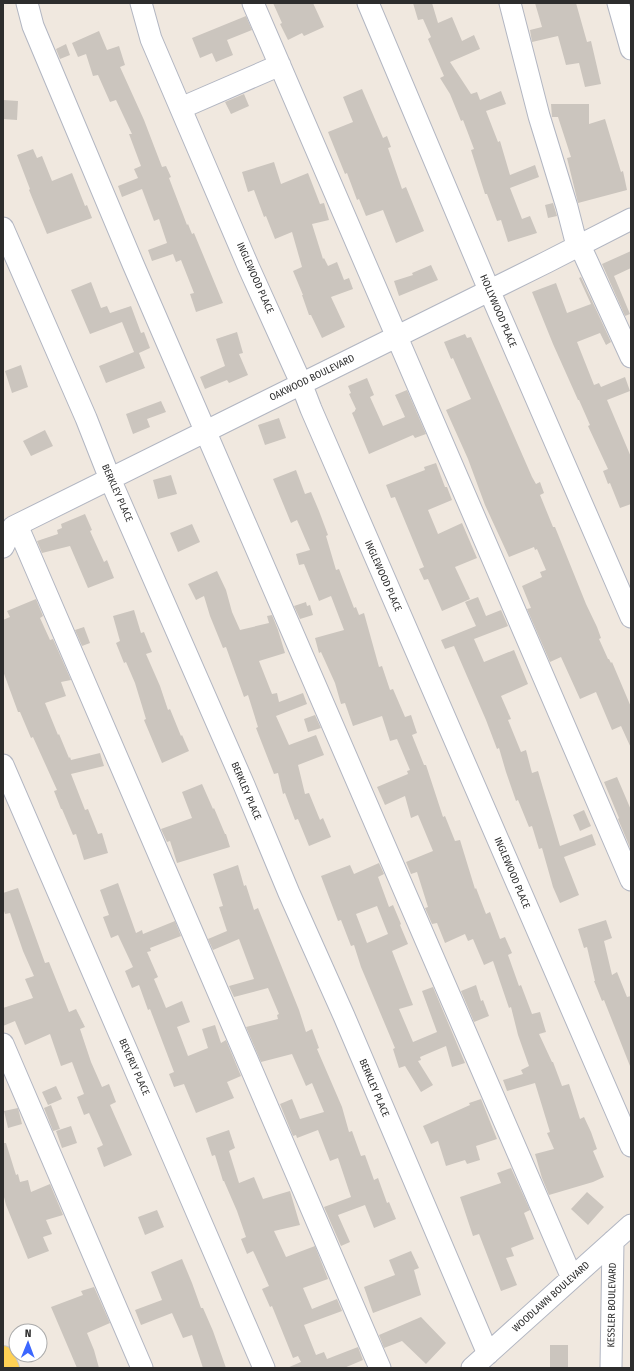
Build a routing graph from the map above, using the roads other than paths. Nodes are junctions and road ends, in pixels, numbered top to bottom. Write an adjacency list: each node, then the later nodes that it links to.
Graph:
1 (28, 3): 17 (street)
2 (141, 3): 9 (street, INGLEWOOD PLACE)
3 (253, 3): 8 (street)
4 (368, 3): 13 (street, HOLLYWOOD PLACE)
5 (510, 3): 12 (street)
6 (618, 3): 7 (street)
7 (631, 50)
8 (280, 65): 9 (street); 14 (street)
9 (181, 108): 16 (street, INGLEWOOD PLACE)
10 (631, 219): 12 (street, OAKWOOD BOULEVARD)
11 (3, 228): 18 (street, BERKLEY PLACE)
12 (578, 246): 13 (street, OAKWOOD BOULEVARD); 15 (street)
13 (489, 290): 14 (street, OAKWOOD BOULEVARD); 21 (street, HOLLYWOOD PLACE)
14 (397, 336): 16 (street, OAKWOOD BOULEVARD); 23 (street)
15 (631, 357)
16 (301, 383): 17 (street, OAKWOOD BOULEVARD); 25 (street, INGLEWOOD PLACE)
17 (206, 431): 18 (street, OAKWOOD BOULEVARD); 28 (street)
18 (110, 479): 19 (street, OAKWOOD BOULEVARD); 29 (street, BERKLEY PLACE)
19 (11, 528): 20 (street); 34 (street)
20 (3, 547)
21 (631, 617)
22 (3, 765): 33 (street, BEVERLY PLACE)
23 (631, 880)
24 (3, 1044): 32 (street)
25 (631, 1146)
26 (631, 1225): 27 (street, WOODLAWN BOULEVARD)
27 (613, 1242): 28 (street, WOODLAWN BOULEVARD); 36 (street, KESSLER BOULEVARD)
28 (572, 1278): 29 (street, WOODLAWN BOULEVARD)
29 (488, 1354): 35 (street, WOODLAWN BOULEVARD)
30 (3, 1357): 31 (main road)
31 (8, 1368)
32 (142, 1368)
33 (264, 1368)
34 (380, 1368)
35 (472, 1368)
36 (611, 1368)

